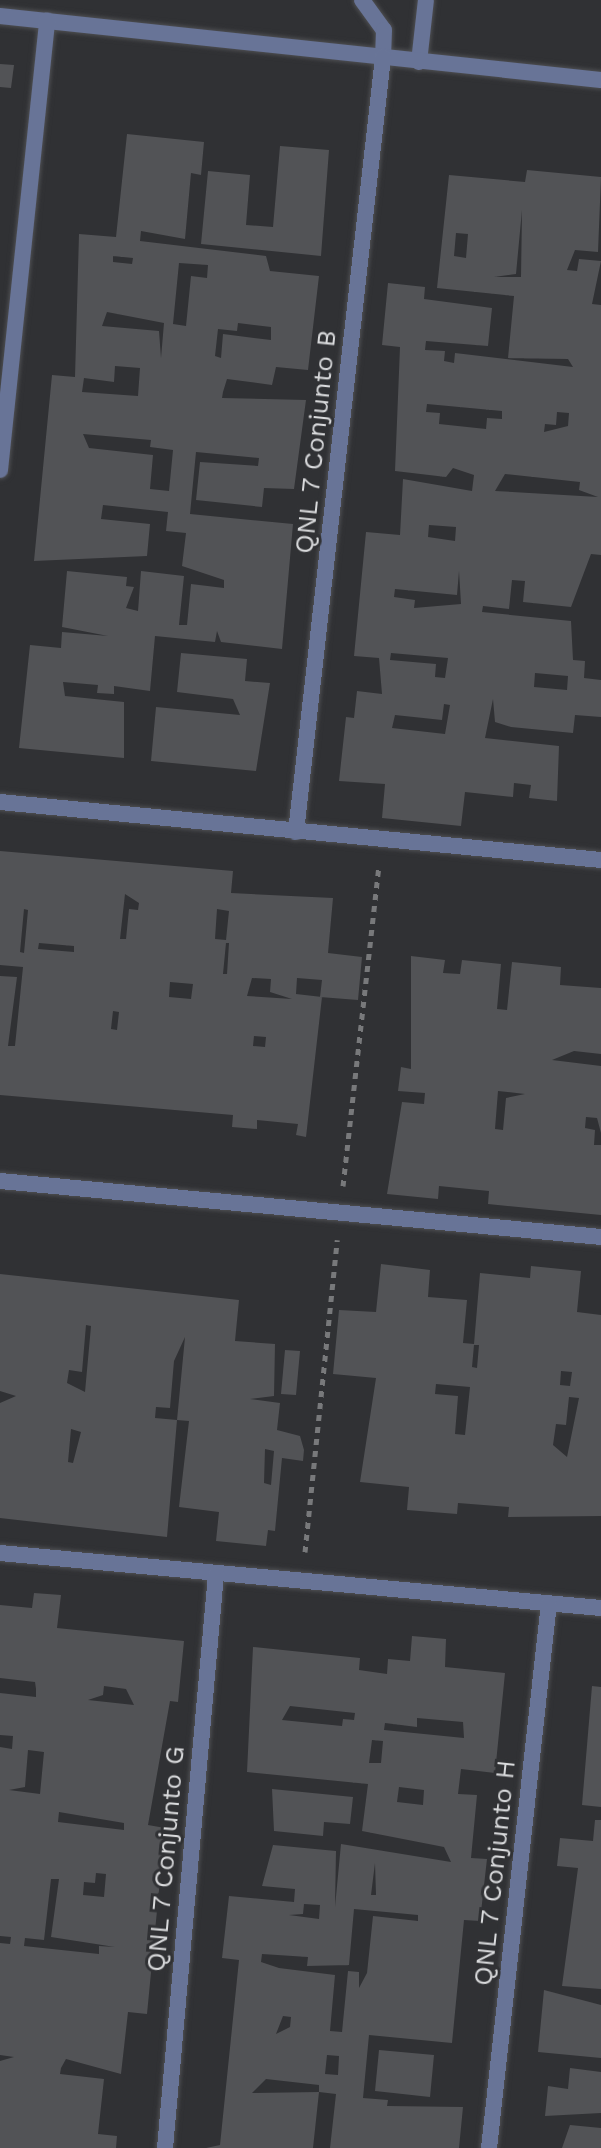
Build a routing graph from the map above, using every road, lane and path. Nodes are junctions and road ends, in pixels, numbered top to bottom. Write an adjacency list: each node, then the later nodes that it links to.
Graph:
1 (362, 0): 5 (street, QNL 7 Conjunto B)
2 (426, 0): 6 (street)
3 (0, 16): 4 (street)
4 (47, 20): 5 (street); 8 (street)
5 (383, 57): 6 (street); 10 (street, QNL 7 Conjunto B)
6 (419, 62): 7 (street)
7 (601, 80)
8 (0, 470)
9 (0, 802): 10 (street)
10 (296, 832): 11 (street)
11 (601, 860)
12 (0, 1181): 13 (street)
13 (601, 1237)
14 (0, 1553): 15 (street)
15 (216, 1574): 16 (street); 18 (street, QNL 7 Conjunto G)
16 (549, 1603): 17 (street); 19 (street, QNL 7 Conjunto H)
17 (601, 1608)
18 (165, 2148)
19 (489, 2148)

